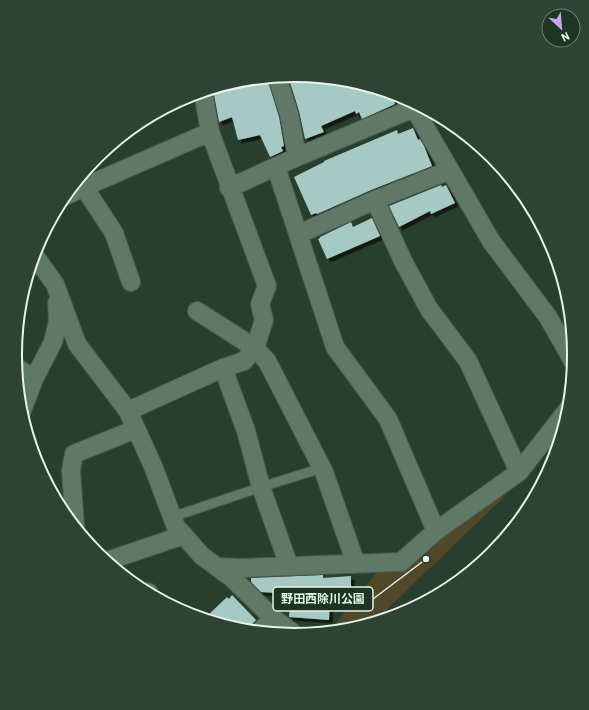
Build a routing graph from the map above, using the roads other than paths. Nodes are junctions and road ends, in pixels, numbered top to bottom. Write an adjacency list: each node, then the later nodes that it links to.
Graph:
1 (279, 83): 6 (street)
2 (204, 98): 5 (street)
3 (408, 107): 6 (street)
4 (417, 112): 8 (street)
5 (210, 132): 9 (street); 10 (street)
6 (297, 157): 7 (street)
7 (276, 167): 10 (street); 13 (street)
8 (450, 170): 12 (street); 21 (street)
9 (84, 187): 11 (street); 15 (street)
10 (229, 188): 20 (street)
11 (77, 190)
12 (375, 200): 13 (street); 30 (street)
13 (299, 234): 34 (street)
14 (39, 261): 16 (street)
15 (131, 282)
16 (55, 284): 18 (street); 19 (street)
17 (197, 311): 20 (street)
18 (53, 342): 19 (street); 24 (street)
19 (78, 344): 26 (street)
20 (255, 348): 22 (street); 29 (street)
21 (567, 350)
22 (223, 368): 26 (street); 31 (street)
23 (23, 371): 24 (street)
24 (34, 379): 25 (street)
25 (26, 402)
26 (128, 411): 28 (street)
27 (559, 421): 30 (street)
28 (136, 429): 32 (street); 33 (street)
29 (322, 468): 31 (lane); 37 (street)
30 (519, 472): 34 (street)
31 (261, 486): 33 (lane); 38 (street)
32 (74, 515)
33 (172, 517): 35 (street)
34 (436, 531): 37 (street)
35 (184, 536): 36 (street); 39 (street)
36 (114, 559)
37 (356, 564): 38 (street)
38 (288, 566): 39 (street)
39 (218, 567): 40 (street)
40 (273, 618): 41 (street); 42 (street)
41 (265, 626)
42 (285, 627)

